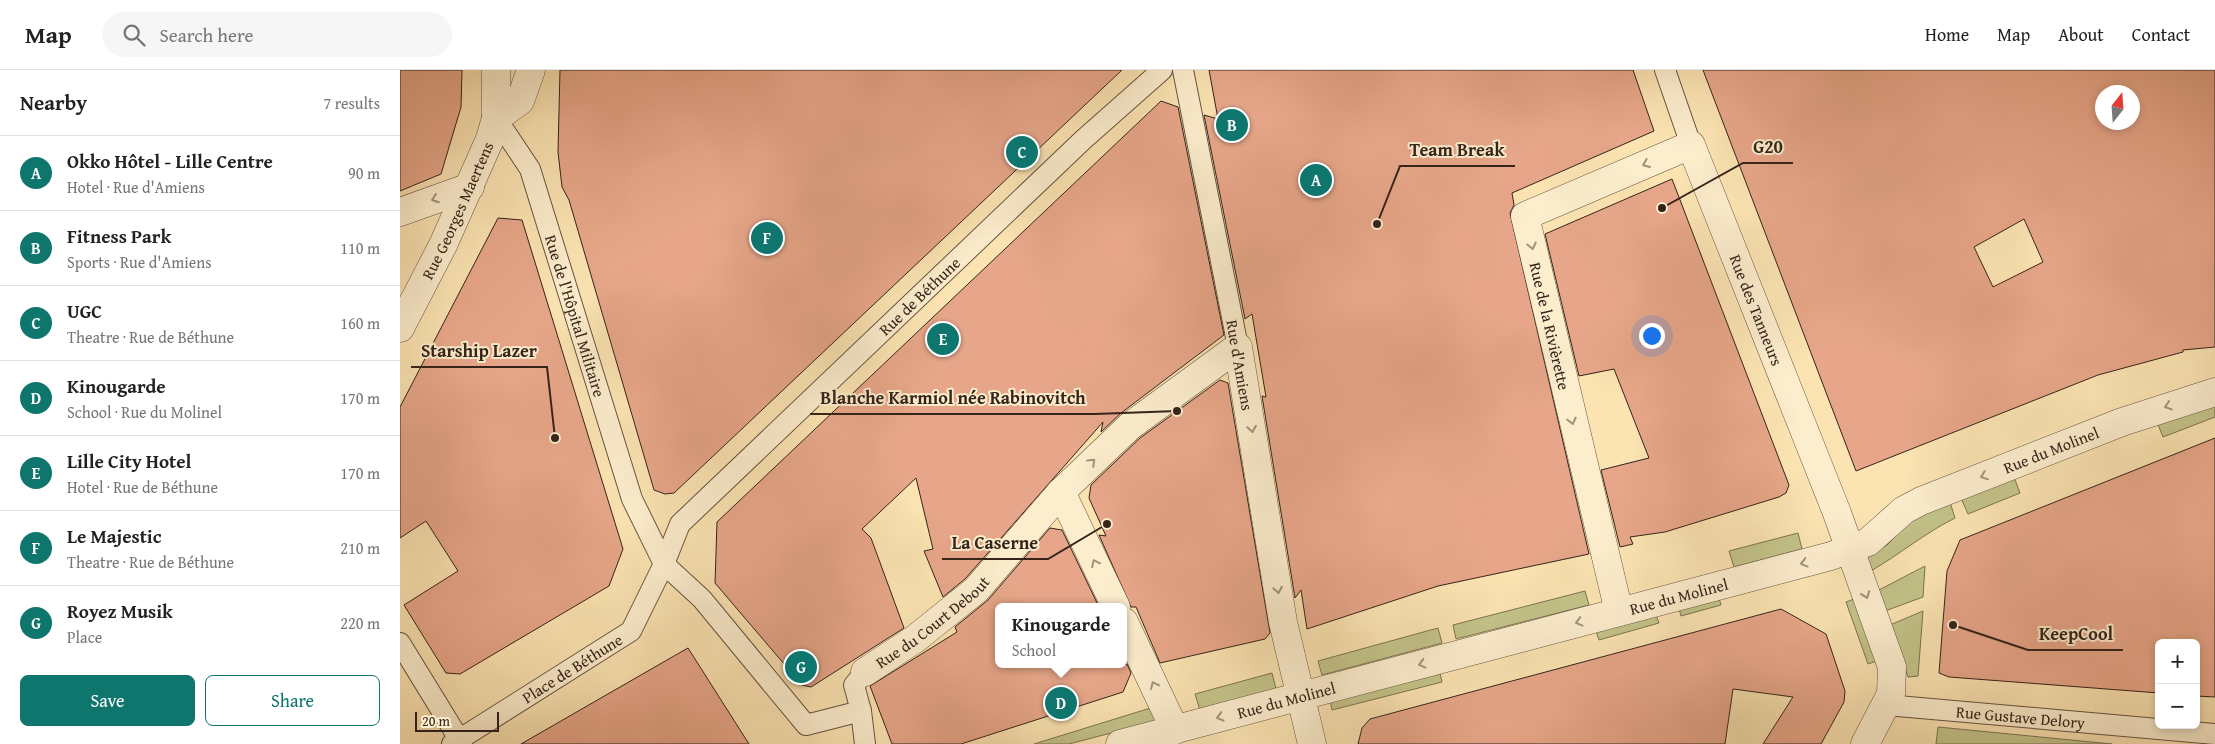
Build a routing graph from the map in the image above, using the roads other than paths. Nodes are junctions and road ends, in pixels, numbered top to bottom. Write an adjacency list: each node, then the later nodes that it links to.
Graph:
1 (496, 70): 6 (street)
2 (531, 70): 6 (street)
3 (1162, 70): 14 (street, Rue de Béthune)
4 (1183, 70): 11 (street, Rue d'Amiens)
5 (1665, 70): 7 (street, Rue des Tanneurs)
6 (496, 118): 8 (street, Rue Georges Maertens); 16 (street, Rue de l'Hôpital Militaire)
7 (1691, 145): 15 (street, Rue des Tanneurs); 18 (street, Rue de la Rivièrette, one-way to 18)
8 (470, 187): 9 (street, one-way to 9); 10 (street, Rue Georges Maertens)
9 (400, 212)
10 (400, 328)
11 (1238, 347): 13 (street, Rue du Court Debout, one-way to 11); 22 (street, Rue d'Amiens, one-way to 22)
12 (2215, 392): 15 (street, Rue du Molinel, one-way to 15)
13 (1061, 492): 17 (street, one-way to 13); 21 (street, Rue du Court Debout)
14 (680, 524): 16 (street, Place de Béthune)
15 (1850, 549): 18 (street, Rue du Molinel, one-way to 18); 23 (street, Rue des Tanneurs, one-way to 23)
16 (664, 564): 24 (street); 27 (street, Place de Béthune)
17 (1114, 603)
18 (1619, 612): 22 (street, Rue du Molinel, one-way to 22)
19 (1127, 628): 25 (street, one-way to 19)
20 (400, 643): 27 (street)
21 (865, 672): 24 (street)
22 (1301, 696): 25 (street, Rue du Molinel, one-way to 25); 30 (street, Rue d'Amiens)
23 (1886, 705): 26 (street, Rue Gustave Delory); 31 (street, Rue des Tanneurs)
24 (861, 711): 28 (street)
25 (1175, 730): 29 (street, Rue du Molinel)
26 (2215, 734)
27 (457, 742)
28 (865, 744)
29 (1120, 744)
30 (1312, 744)
31 (1865, 744)

